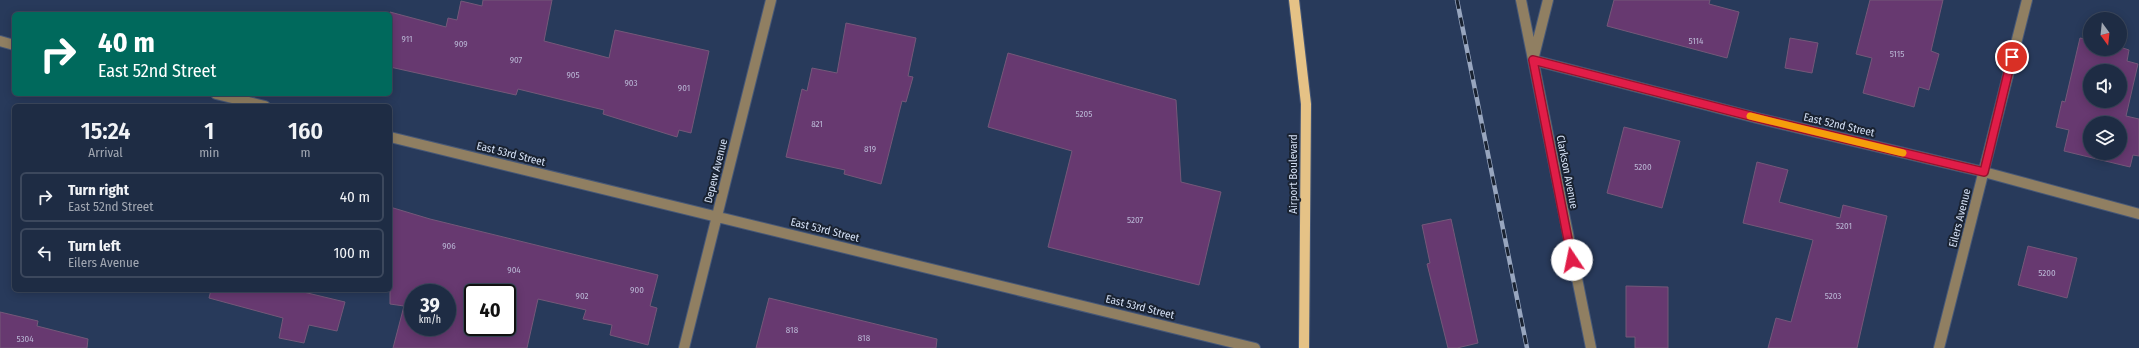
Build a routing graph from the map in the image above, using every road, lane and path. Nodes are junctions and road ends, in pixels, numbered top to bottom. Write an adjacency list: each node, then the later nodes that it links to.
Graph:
1 (771, 0): 14 (street, Depew Avenue)
2 (1294, 0): 17 (main road, Airport Boulevard)
3 (1521, 0): 8 (street, Clarkson Avenue)
4 (1548, 0): 8 (street)
5 (2027, 0): 12 (street, Eilers Avenue)
6 (0, 41): 7 (street)
7 (12, 44)
8 (1533, 60): 12 (street, East 52nd Street); 18 (street, Clarkson Avenue)
9 (224, 96): 10 (street)
10 (257, 104)
11 (392, 136): 14 (street, East 53rd Street)
12 (1984, 172): 13 (street, East 52nd Street); 19 (street, Eilers Avenue)
13 (2139, 214)
14 (717, 216): 15 (street, Depew Avenue); 16 (street, East 53rd Street)
15 (684, 348)
16 (1255, 348)
17 (1304, 348)
18 (1590, 348)
19 (1939, 348)

